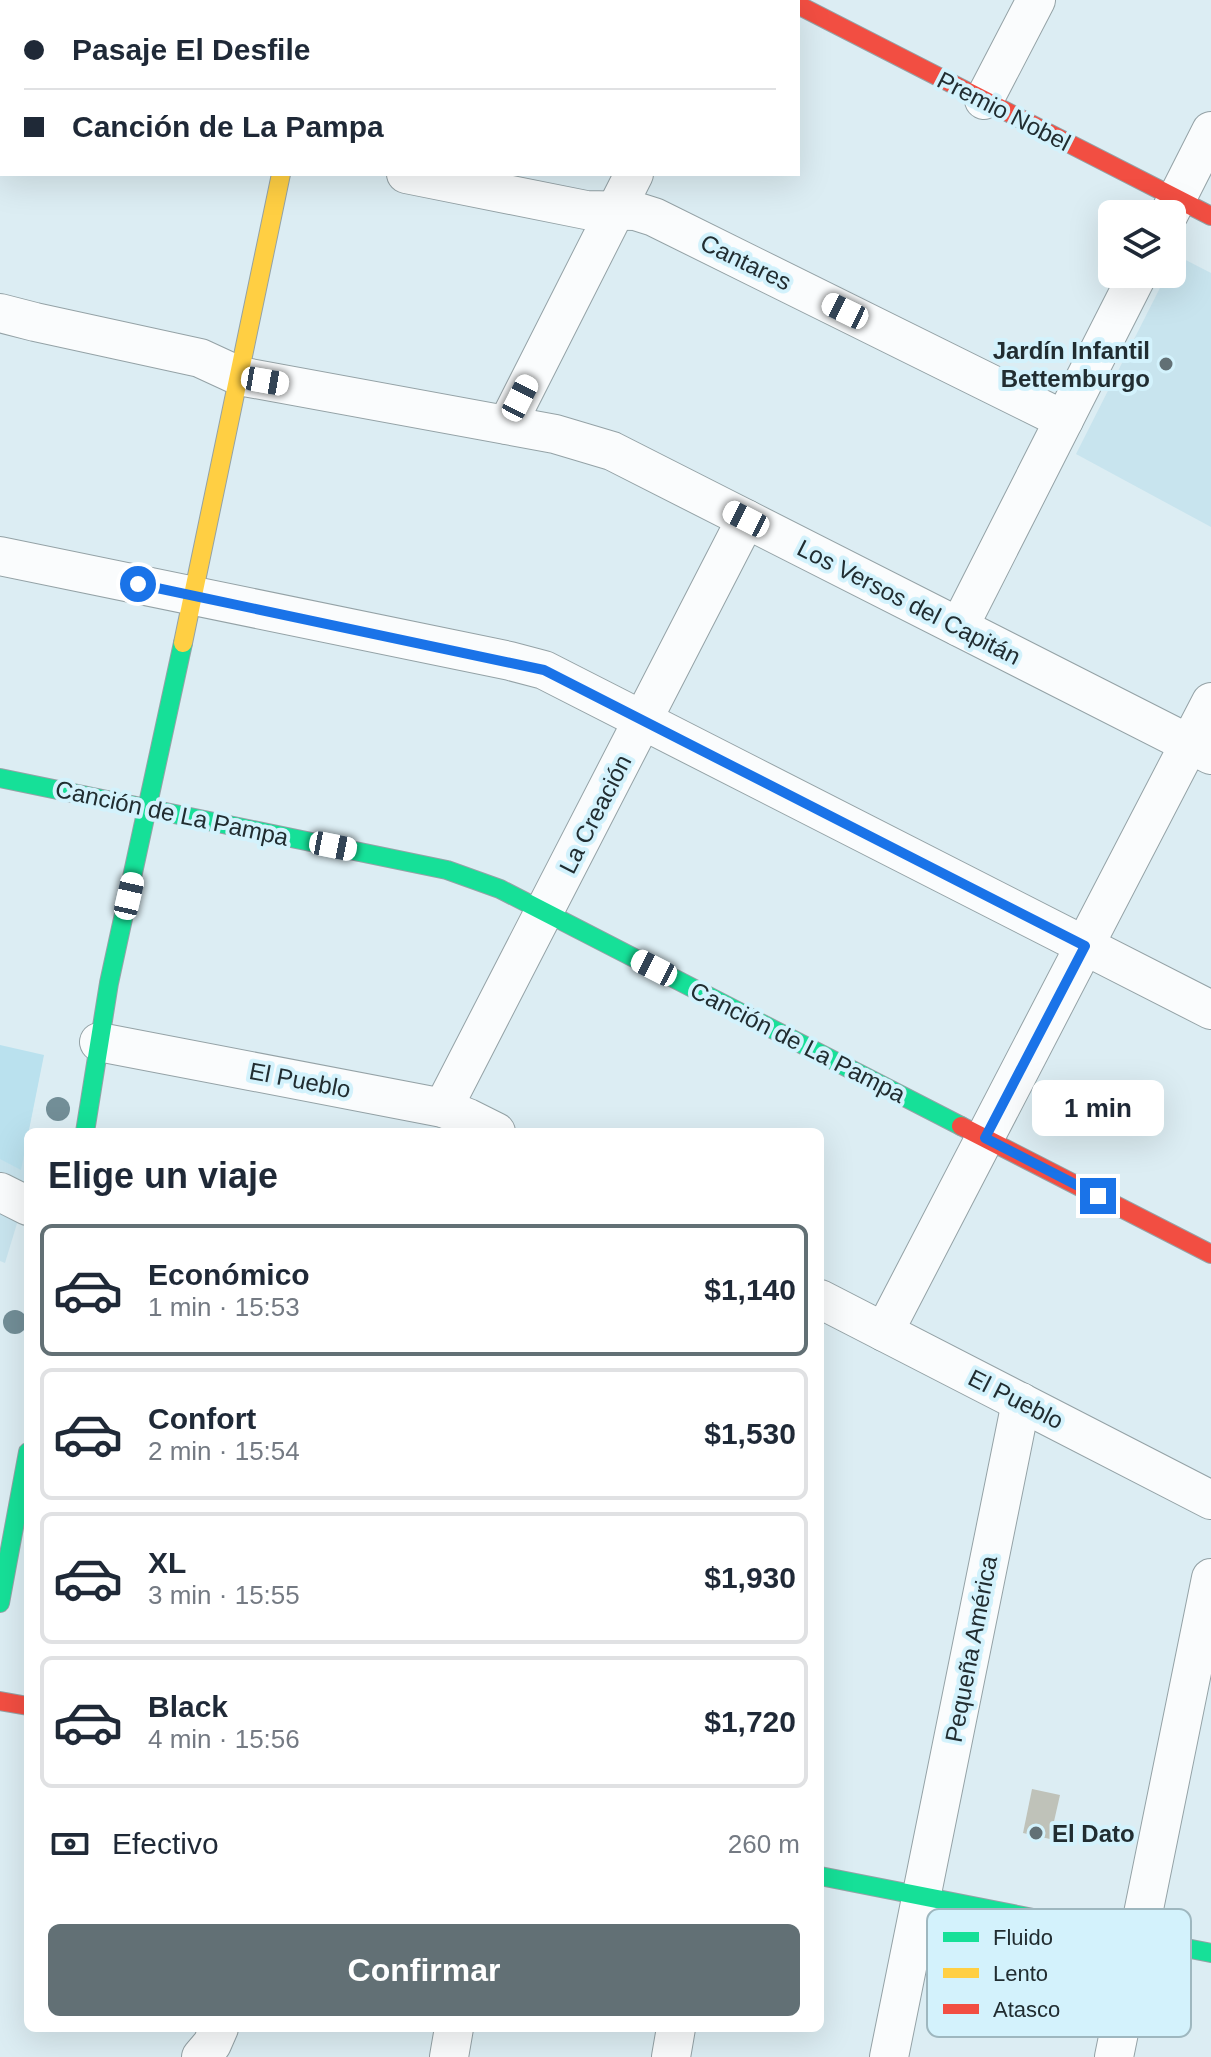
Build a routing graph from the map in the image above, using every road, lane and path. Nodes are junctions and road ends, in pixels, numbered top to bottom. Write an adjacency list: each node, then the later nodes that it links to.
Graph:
1 (1036, 0): 3 (street)
2 (800, 6): 3 (street, Premio Nobel)
3 (984, 100): 8 (street, Premio Nobel)
4 (1211, 131): 9 (street)
5 (281, 176): 15 (street)
6 (416, 176): 11 (street, Cantares)
7 (633, 176): 11 (street)
8 (1162, 200)
9 (1176, 200)
10 (1186, 209): 12 (street, Premio Nobel)
11 (616, 210): 16 (street, Cantares); 17 (street)
12 (1211, 216)
13 (1131, 288): 16 (street)
14 (0, 313): 15 (street, Los Versos del Capitán)
15 (239, 376): 17 (street, Los Versos del Capitán); 20 (street)
16 (1064, 420): 21 (street)
17 (507, 425): 18 (street, Los Versos del Capitán)
18 (746, 519): 21 (street, Los Versos del Capitán); 23 (street, La Creación)
19 (0, 556): 20 (street)
20 (193, 596): 23 (street); 26 (street)
21 (959, 627): 24 (street, Los Versos del Capitán)
22 (1211, 702): 24 (street)
23 (643, 720): 27 (street, La Creación); 28 (street)
24 (1200, 749): 28 (street)
25 (0, 778): 26 (street, Canción de La Pampa)
26 (148, 808): 27 (street, Canción de La Pampa); 30 (street)
27 (544, 912): 31 (street, La Creación); 34 (street, Canción de La Pampa)
28 (1085, 946): 29 (street); 34 (street)
29 (1211, 1010)
30 (99, 1042): 31 (street, El Pueblo); 32 (street)
31 (422, 1114): 33 (street, El Pueblo)
32 (86, 1128)
33 (488, 1128)
34 (985, 1138): 37 (street, Canción de La Pampa); 39 (street)
35 (0, 1192): 36 (street)
36 (24, 1204)
37 (1211, 1254)
38 (824, 1303): 39 (street, El Pueblo)
39 (884, 1332): 40 (street, El Pueblo)
40 (1021, 1402): 42 (street, El Pueblo); 48 (street, Pequeña América)
41 (24, 1474): 44 (street)
42 (1211, 1500)
43 (1211, 1578): 50 (street)
44 (0, 1603)
45 (0, 1701): 46 (street)
46 (24, 1705)
47 (824, 1877): 48 (street)
48 (922, 1896): 49 (street); 60 (street, Pequeña América)
49 (989, 1909)
50 (1144, 1909)
51 (1191, 1949): 52 (street)
52 (1211, 1953)
53 (217, 2032): 57 (street)
54 (453, 2032): 58 (street)
55 (675, 2032): 59 (street)
56 (1118, 2037): 61 (street)
57 (201, 2057)
58 (449, 2057)
59 (671, 2057)
60 (889, 2057)
61 (1114, 2057)

